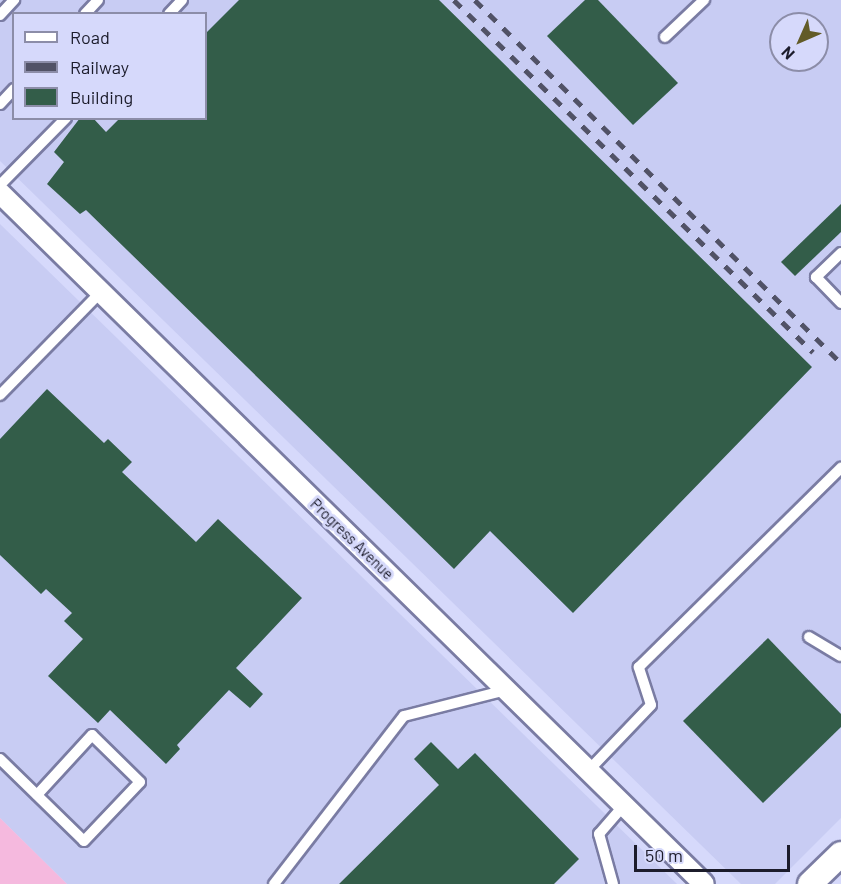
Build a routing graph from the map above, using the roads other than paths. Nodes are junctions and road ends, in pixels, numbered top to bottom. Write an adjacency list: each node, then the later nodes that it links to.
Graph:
1 (14, 0): 7 (lane)
2 (97, 0): 5 (lane)
3 (182, 0): 6 (lane)
4 (704, 0): 8 (lane)
5 (87, 12)
6 (171, 12)
7 (0, 15)
8 (665, 37)
9 (12, 91): 10 (lane)
10 (0, 104)
11 (64, 120): 12 (lane)
12 (0, 185)
13 (0, 193): 15 (street, Progress Avenue)
14 (841, 254): 16 (lane)
15 (101, 292): 17 (lane); 21 (street, Progress Avenue)
16 (841, 303)
17 (0, 395)
18 (841, 468): 23 (lane)
19 (809, 637): 20 (lane)
20 (841, 656)
21 (506, 690): 23 (street, Progress Avenue); 27 (lane)
22 (0, 759): 24 (lane)
23 (588, 771): 25 (street, Progress Avenue)
24 (37, 795): 24 (lane)
25 (624, 805): 28 (lane); 29 (street, Progress Avenue)
26 (841, 854): 30 (street)
27 (274, 884)
28 (613, 884)
29 (704, 884)
30 (810, 884)

